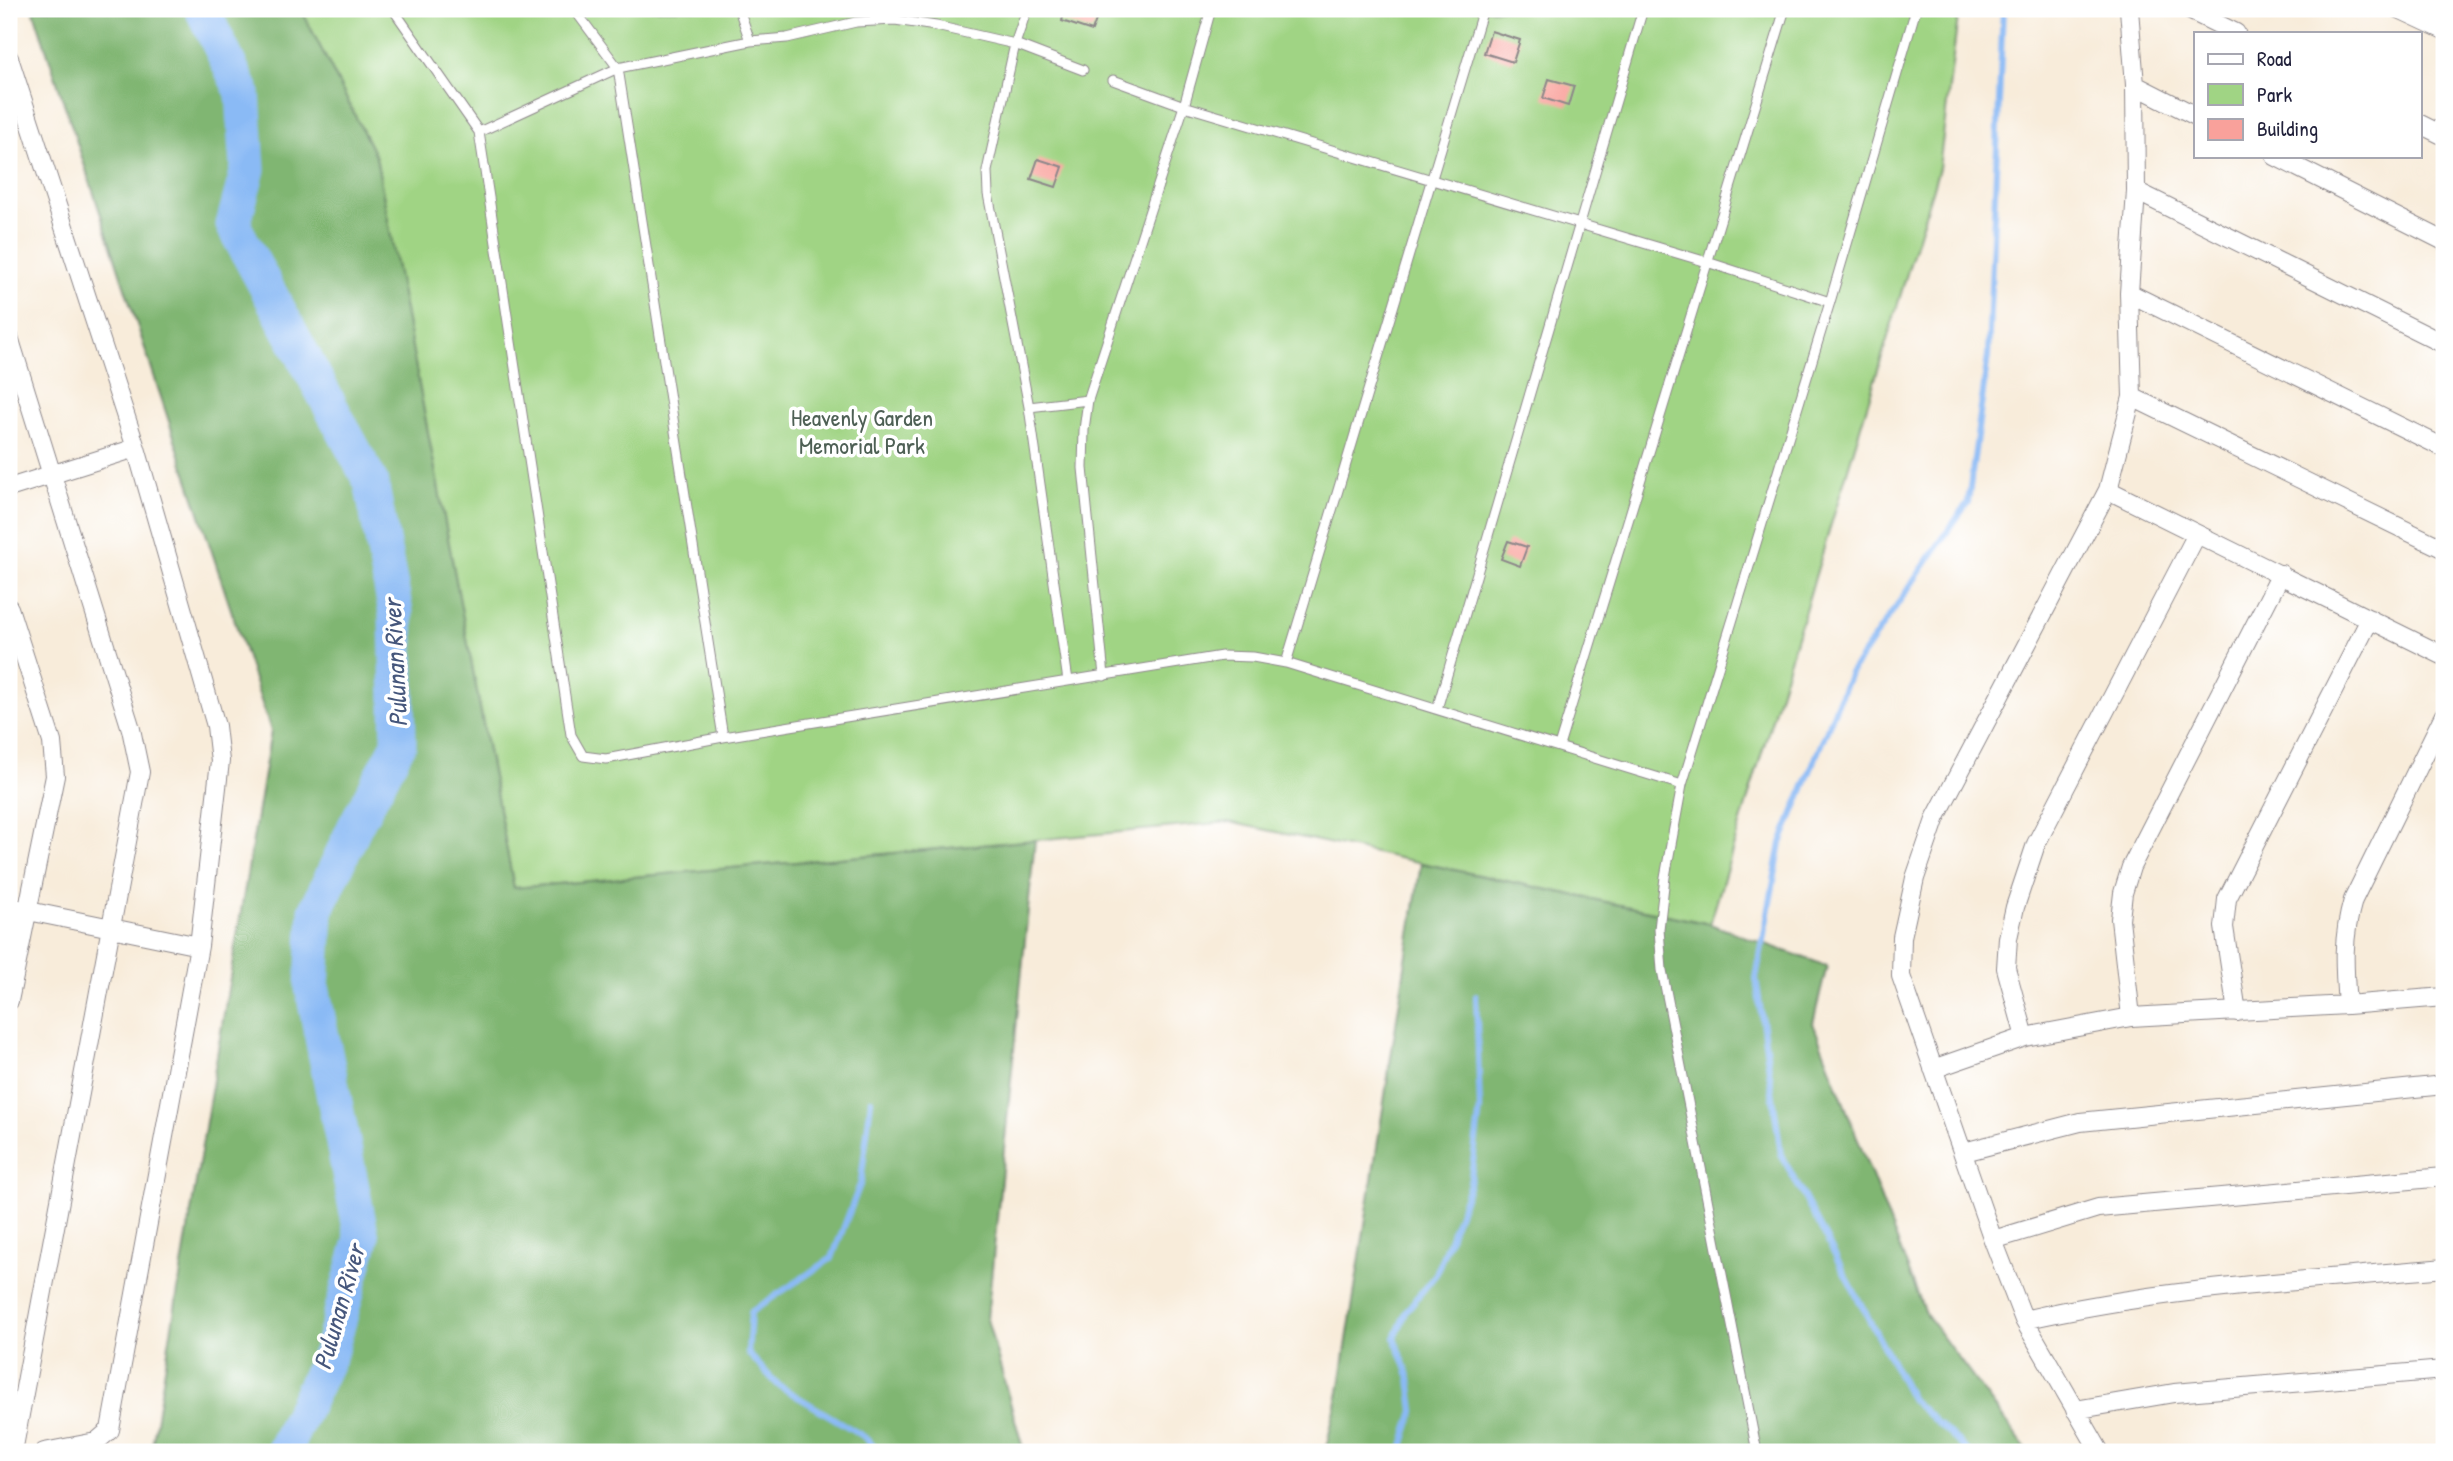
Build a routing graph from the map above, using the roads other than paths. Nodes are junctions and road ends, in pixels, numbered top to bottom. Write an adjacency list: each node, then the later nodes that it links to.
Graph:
1 (393, 9): 25 (lane)
2 (574, 9): 18 (lane)
3 (739, 9): 15 (lane)
4 (1027, 9): 16 (lane)
5 (1211, 9): 22 (lane)
6 (1483, 9): 28 (lane)
7 (1643, 9): 30 (lane)
8 (1785, 9): 32 (lane)
9 (1916, 9): 34 (lane)
10 (2129, 9): 21 (street)
11 (2187, 9): 14 (street)
12 (2399, 9): 13 (street)
13 (2444, 30)
14 (2234, 32)
15 (750, 41): 16 (lane); 18 (lane)
16 (1015, 44): 19 (lane); 39 (lane)
17 (9, 58): 40 (street)
18 (618, 68): 25 (lane); 56 (lane)
19 (1083, 70)
20 (1112, 80): 22 (lane)
21 (2135, 85): 23 (street); 29 (street)
22 (1184, 106): 28 (lane); 38 (lane)
23 (2194, 115)
24 (2422, 125): 26 (street)
25 (479, 132): 56 (lane)
26 (2444, 136)
27 (2279, 158): 31 (street)
28 (1430, 180): 30 (lane); 51 (lane)
29 (2136, 191): 33 (street); 36 (street)
30 (1580, 225): 32 (lane); 54 (lane)
31 (2444, 241)
32 (1707, 262): 34 (lane); 57 (lane)
33 (2129, 293): 37 (street); 41 (street)
34 (1830, 302): 58 (lane)
35 (9, 337): 42 (street)
36 (2444, 344)
37 (2132, 397): 44 (street); 46 (street)
38 (1088, 400): 39 (lane); 52 (lane)
39 (1029, 407): 53 (lane)
40 (136, 448): 42 (street); 61 (street)
41 (2444, 448)
42 (52, 475): 43 (street); 60 (street)
43 (9, 488)
44 (2108, 489): 45 (street); 68 (street)
45 (2197, 534): 47 (street); 67 (street)
46 (2444, 549)
47 (2281, 574): 49 (street); 66 (street)
48 (9, 608): 59 (street)
49 (2370, 619): 50 (street); 65 (street)
50 (2444, 656)
51 (1286, 663): 52 (lane); 54 (lane)
52 (1104, 676): 53 (lane)
53 (1068, 681): 56 (lane)
54 (1437, 709): 57 (lane)
55 (2444, 715): 64 (street)
56 (723, 737)
57 (1559, 746): 58 (lane)
58 (1682, 785): 79 (lane)
59 (18, 909): 60 (street); 63 (street)
60 (112, 928): 61 (street); 77 (street)
61 (199, 946): 78 (street)
62 (2444, 997): 64 (street)
63 (9, 1002)
64 (2347, 1005): 65 (street)
65 (2237, 1012): 66 (street)
66 (2131, 1017): 67 (street)
67 (2025, 1037): 68 (street)
68 (1933, 1069): 70 (street)
69 (2444, 1085): 70 (street)
70 (1964, 1152): 72 (street)
71 (2444, 1177): 72 (street)
72 (1993, 1240): 74 (street)
73 (2444, 1268): 74 (street)
74 (2024, 1320): 76 (street)
75 (2444, 1370): 76 (street)
76 (2075, 1410): 80 (street)
77 (13, 1452)
78 (44, 1452)
79 (1757, 1452)
80 (2100, 1452)

